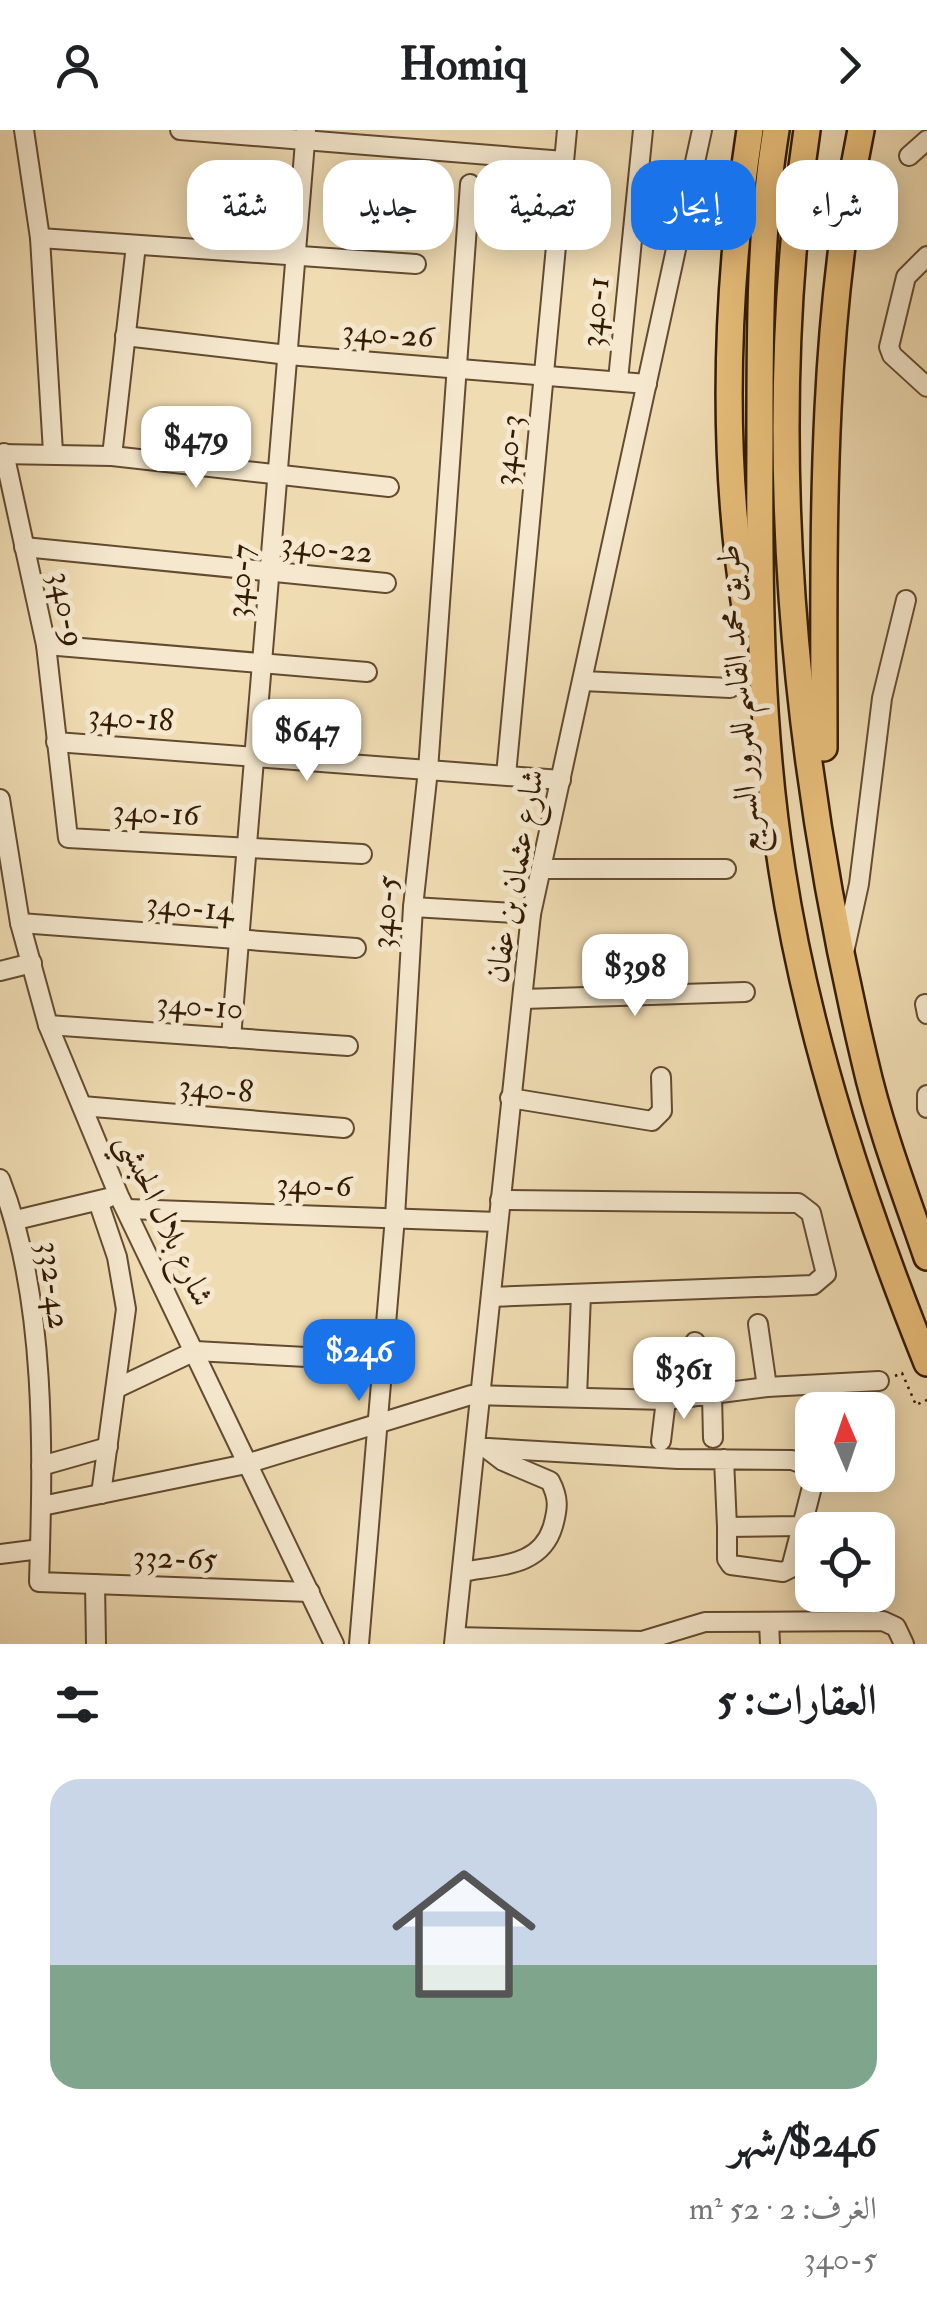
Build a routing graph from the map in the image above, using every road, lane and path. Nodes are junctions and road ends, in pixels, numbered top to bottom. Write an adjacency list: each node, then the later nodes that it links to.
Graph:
1 (24, 130): 16 (street)
2 (180, 130): 10 (street)
3 (568, 130): 14 (street, 340-3)
4 (643, 130): 26 (street, 340-1)
5 (702, 130): 27 (street, شارع عثمان بن عفان)
6 (776, 130): 43 (highway, طريق محمد القاسم للمرور السريع)
7 (807, 130): 50 (highway, طريق محمد القاسم للمرور السريع)
8 (861, 130): 50 (highway)
9 (748, 132): 43 (highway)
10 (306, 135): 13 (street); 19 (street, 340-7)
11 (927, 140): 12 (street)
12 (909, 156)
13 (554, 160)
14 (564, 160)
15 (470, 184): 24 (street, 340-5)
16 (40, 238): 17 (street); 29 (street)
17 (136, 244): 19 (street); 22 (street)
18 (556, 250): 25 (street, 340-3)
19 (296, 255): 21 (street); 23 (street, 340-7)
20 (927, 256): 28 (street)
21 (416, 264)
22 (125, 336): 23 (street, 340-26); 31 (street)
23 (288, 355): 24 (street, 340-26); 32 (street, 340-7)
24 (458, 368): 25 (street, 340-26); 46 (street, 340-5)
25 (544, 375): 26 (street, 340-26); 47 (street, 340-3)
26 (618, 380): 27 (street, 340-26)
27 (648, 384): 41 (street, شارع عثمان بن عفان)
28 (927, 388)
29 (53, 452): 30 (street); 31 (street)
30 (2, 454): 34 (street, 340-9)
31 (112, 456): 32 (street)
32 (278, 477): 33 (street); 35 (street, 340-7)
33 (390, 487)
34 (24, 546): 35 (street, 340-22); 38 (street, 340-9)
35 (270, 572): 36 (street, 340-22); 39 (street, 340-7)
36 (386, 584)
37 (906, 600): 61 (street)
38 (46, 645): 39 (street); 44 (street, 340-9)
39 (262, 663): 40 (street); 45 (street, 340-7)
40 (368, 672)
41 (582, 681): 42 (street); 48 (street, شارع عثمان بن عفان)
42 (730, 688)
43 (766, 728): 89 (highway, طريق محمد القاسم للمرور السريع)
44 (56, 742): 45 (street, 340-18); 51 (street, 340-9)
45 (255, 756): 46 (street, 340-18); 52 (street, 340-7)
46 (428, 770): 47 (street, 340-18); 56 (street, 340-5)
47 (506, 775): 48 (street, 340-18)
48 (561, 780): 54 (street, شارع عثمان بن عفان)
49 (0, 800): 58 (street, شارع بلال الحبشي)
50 (819, 823): 61 (highway, طريق محمد القاسم للمرور السريع)
51 (68, 838): 52 (street, 340-16)
52 (247, 847): 53 (street, 340-16); 59 (street, 340-7)
53 (362, 854)
54 (542, 869): 55 (street); 57 (street, شارع عثمان بن عفان)
55 (726, 869)
56 (413, 907): 57 (street); 79 (street, 340-5)
57 (532, 914): 65 (street, شارع عثمان بن عفان)
58 (20, 922): 59 (street, 340-14); 62 (street, شارع بلال الحبشي)
59 (240, 940): 60 (street, 340-14); 67 (street, 340-7)
60 (356, 948)
61 (844, 954): 82 (highway, طريق محمد القاسم للمرور السريع)
62 (32, 963): 63 (street); 66 (street, شارع بلال الحبشي)
63 (0, 972)
64 (745, 992): 65 (street)
65 (523, 999): 71 (street, شارع عثمان بن عفان)
66 (48, 1025): 67 (street, 340-10); 72 (street, شارع بلال الحبشي)
67 (232, 1038): 68 (street, 340-10)
68 (348, 1046)
69 (662, 1077): 71 (street)
70 (927, 1095): 73 (street)
71 (510, 1098): 76 (street, شارع عثمان بن عفان)
72 (82, 1106): 74 (street, 340-8); 78 (street, شارع بلال الحبشي)
73 (927, 1108)
74 (344, 1128)
75 (0, 1179): 80 (street, 332-42)
76 (500, 1200): 81 (street, شارع عثمان بن عفان); 83 (street)
77 (98, 1201): 78 (street, 340-6); 80 (street, 340-6); 93 (street)
78 (123, 1202): 79 (street, 340-6); 87 (street, شارع بلال الحبشي)
79 (394, 1217): 81 (street, 340-6); 90 (street, 340-5)
80 (16, 1220): 107 (street, 332-42)
81 (498, 1222): 84 (street, شارع عثمان بن عفان)
82 (927, 1257)
83 (580, 1294): 84 (street); 97 (street)
84 (491, 1297): 95 (street, شارع عثمان بن عفان)
85 (758, 1324): 94 (street)
86 (695, 1342): 96 (street)
87 (195, 1351): 88 (street); 93 (street); 106 (street, شارع بلال الحبشي)
88 (326, 1358): 90 (path)
89 (927, 1364)
90 (383, 1367): 100 (street, 340-5)
91 (902, 1373): 99 (path)
92 (879, 1382): 94 (street)
93 (117, 1388): 103 (street)
94 (767, 1388): 96 (street)
95 (482, 1393): 97 (street); 100 (street); 104 (street, شارع عثمان بن عفان)
96 (707, 1395): 98 (street); 101 (street)
97 (577, 1397): 98 (street)
98 (666, 1400): 102 (street)
99 (927, 1400)
100 (378, 1423): 106 (street); 125 (street, 340-5)
101 (713, 1438)
102 (662, 1441)
103 (108, 1447): 107 (street); 108 (street)
104 (482, 1448): 105 (street); 116 (street, شارع عثمان بن عفان); 116 (street)
105 (724, 1459): 110 (street); 112 (street)
106 (246, 1464): 108 (street); 119 (street, شارع بلال الحبشي)
107 (40, 1466): 109 (street, 332-42)
108 (101, 1494): 109 (street)
109 (42, 1506): 113 (street, 332-42)
110 (805, 1512)
111 (795, 1526): 112 (street)
112 (727, 1527): 114 (street)
113 (40, 1550): 115 (street); 117 (street, 332-42)
114 (795, 1553)
115 (0, 1554)
116 (462, 1572): 122 (street, شارع عثمان بن عفان)
117 (39, 1582): 118 (street, 332-65)
118 (94, 1584): 119 (street, 332-65); 123 (street)
119 (310, 1592): 124 (street, شارع بلال الحبشي)
120 (768, 1622): 121 (street); 126 (street); 127 (street)
121 (676, 1637): 122 (street)
122 (455, 1641)
123 (96, 1644)
124 (334, 1644)
125 (358, 1644)
126 (770, 1644)
127 (904, 1644)

